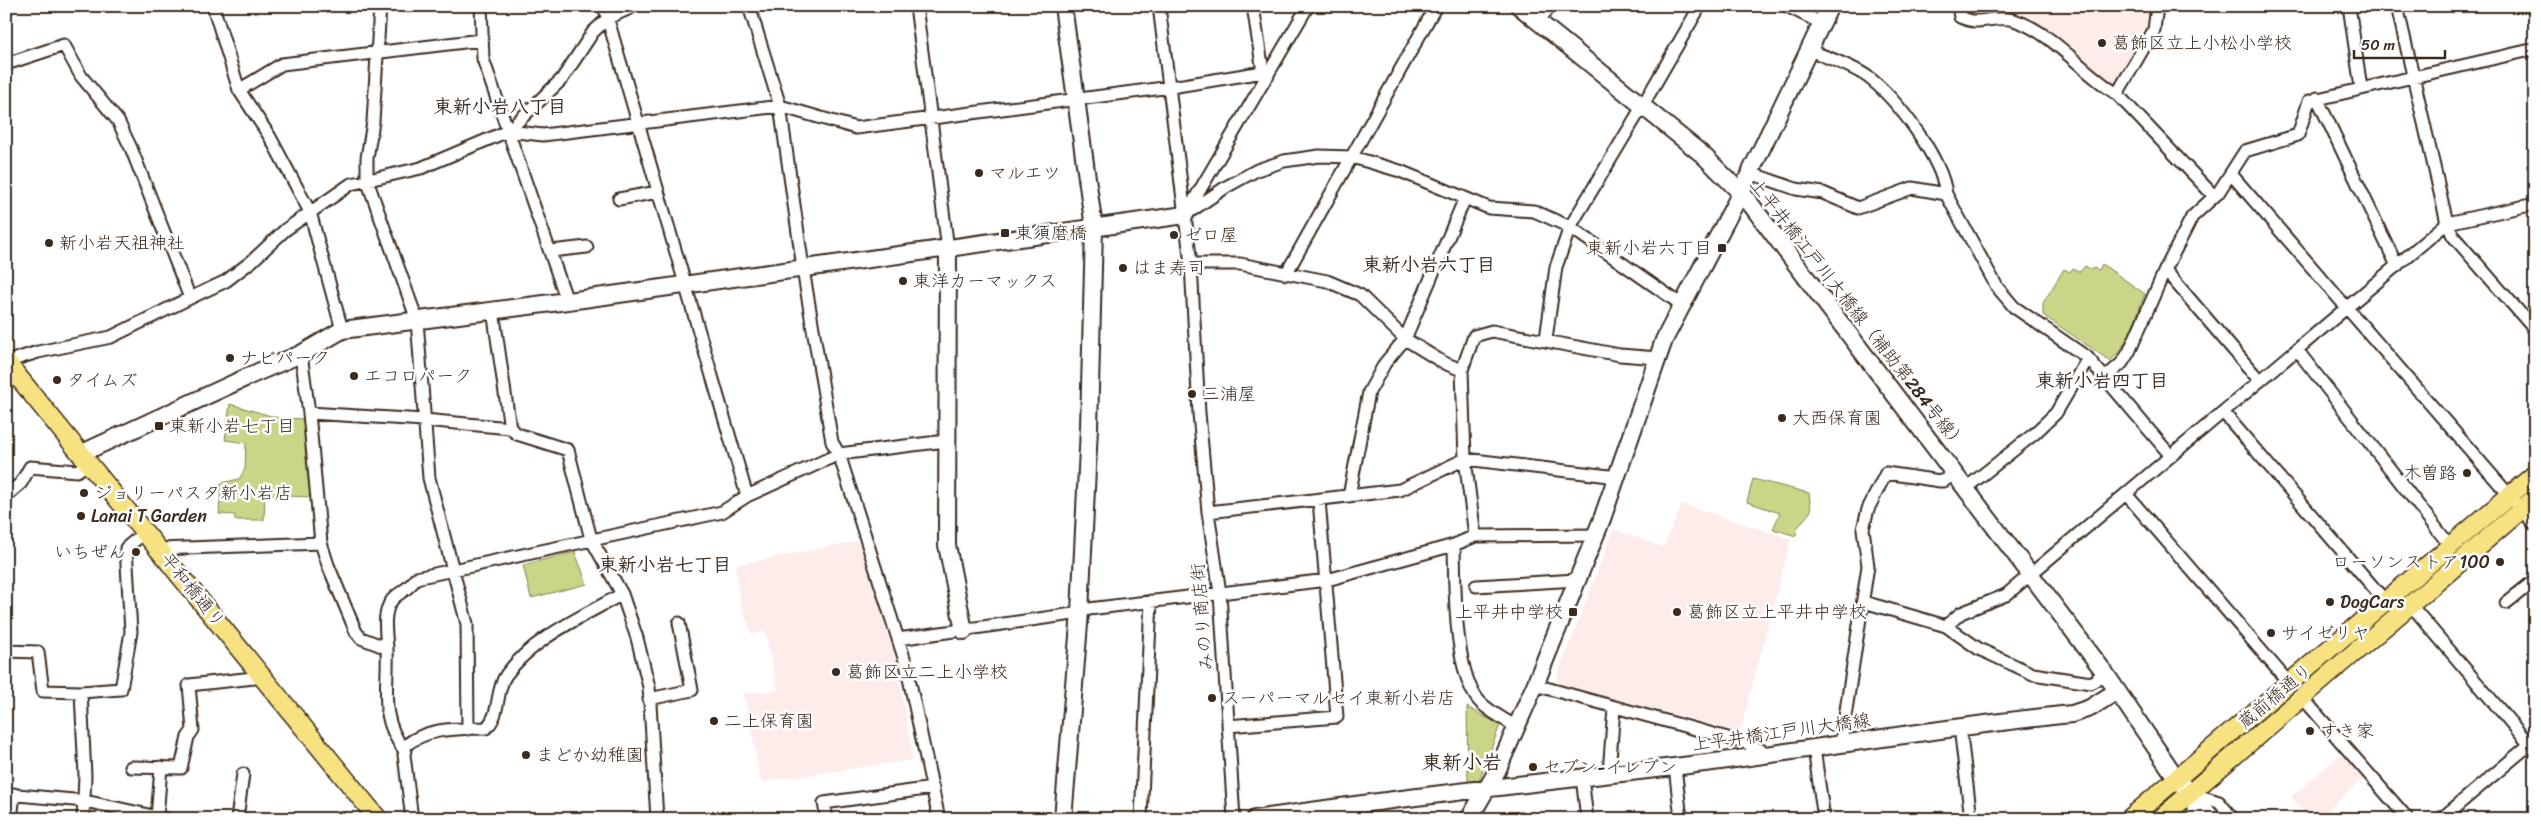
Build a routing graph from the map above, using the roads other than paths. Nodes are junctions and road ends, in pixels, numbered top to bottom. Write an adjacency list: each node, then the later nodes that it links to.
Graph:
1 (213, 6): 34 (street)
2 (380, 6): 28 (street)
3 (481, 6): 25 (street)
4 (604, 6): 22 (street)
5 (635, 6): 22 (street)
6 (916, 6): 40 (street)
7 (1063, 6): 37 (street)
8 (1160, 6): 32 (street, みのり商店街)
9 (1253, 6): 30 (street)
10 (1308, 6): 30 (street)
11 (1436, 6): 43 (street)
12 (1519, 6): 23 (street, 上平井橋江戸川大橋線（補助第284号線）)
13 (1550, 6): 23 (street)
14 (1700, 6): 39 (street)
15 (1787, 6): 24 (street)
16 (1830, 6): 24 (street)
17 (1958, 6): 35 (street)
18 (2157, 6): 35 (street)
19 (2349, 6): 33 (street)
20 (2397, 6): 31 (street)
21 (752, 7): 38 (street)
22 (608, 18): 41 (street); 42 (street)
23 (1538, 22): 39 (street, 上平井橋江戸川大橋線（補助第284号線）)
24 (1821, 23): 27 (street)
25 (481, 40): 28 (street); 42 (street)
26 (2535, 49): 31 (street)
27 (1809, 50): 44 (street); 49 (street)
28 (377, 54): 34 (street); 46 (street)
29 (6, 64): 68 (street)
30 (1266, 74): 32 (street); 55 (street)
31 (2412, 77): 33 (street); 56 (street)
32 (1171, 87): 37 (street); 55 (street, みのり商店街)
33 (2361, 88): 36 (street)
34 (239, 90): 54 (street)
35 (2117, 94): 50 (street)
36 (2317, 98): 45 (street); 63 (street)
37 (1076, 100): 40 (street); 58 (street)
38 (780, 106): 40 (street); 41 (street); 64 (street)
39 (1643, 106): 48 (street, 上平井橋江戸川大橋線（補助第284号線）); 57 (street)
40 (932, 119): 60 (street)
41 (639, 124): 42 (street); 47 (street)
42 (508, 131): 46 (street); 61 (street)
43 (1352, 157): 51 (street); 55 (street); 66 (street)
44 (1750, 173): 48 (street); 49 (street)
45 (2231, 174): 50 (street); 71 (street)
46 (367, 180): 54 (street); 73 (street)
47 (658, 192): 52 (street); 67 (street)
48 (1740, 192): 70 (street); 95 (street, 上平井橋江戸川大橋線（補助第284号線）)
49 (1946, 194): 81 (street)
50 (2214, 196): 65 (street)
51 (1465, 198): 57 (street); 76 (street)
52 (619, 199)
53 (2535, 204): 56 (street)
54 (310, 212): 68 (street); 74 (street)
55 (1185, 215): 58 (street); 62 (street, みのり商店街)
56 (2447, 223): 63 (street); 75 (street)
57 (1570, 226): 70 (street); 77 (street)
58 (1094, 228): 60 (street); 130 (street)
59 (587, 247): 61 (street)
60 (948, 249): 64 (street); 90 (street)
61 (551, 251): 69 (street)
62 (1191, 264): 66 (street); 107 (street, みのり商店街)
63 (2397, 266): 71 (street)
64 (804, 268): 67 (street); 91 (street)
65 (2165, 270): 84 (street); 85 (street)
66 (1286, 274): 76 (street)
67 (684, 285): 69 (street); 101 (street)
68 (190, 298): 82 (street)
69 (567, 301): 72 (street)
70 (1682, 305): 80 (street)
71 (2347, 308): 78 (street); 103 (street)
72 (493, 310): 73 (street); 89 (street)
73 (417, 320): 74 (street); 88 (street)
74 (342, 330): 79 (street)
75 (2535, 330)
76 (1405, 339): 83 (street); 102 (street)
77 (1546, 339): 80 (street); 83 (street)
78 (2297, 350): 85 (street); 115 (street)
79 (301, 354): 87 (street); 93 (street)
80 (1658, 358): 97 (street)
81 (2088, 358): 84 (street); 98 (street)
82 (6, 362): 93 (main road, 平和橋通り)
83 (1462, 370): 94 (street)
84 (2106, 377): 92 (street)
85 (2260, 381): 86 (street)
86 (2223, 412): 92 (street); 127 (street)
87 (309, 413): 88 (street); 113 (street)
88 (424, 420): 89 (street); 117 (street)
89 (510, 428): 112 (street)
90 (946, 441): 91 (street); 133 (street)
91 (838, 454): 101 (street); 134 (street)
92 (2171, 456): 99 (street)
93 (84, 459): 100 (street); 109 (main road, 平和橋通り)
94 (1465, 459): 97 (street); 102 (street); 110 (street)
95 (1955, 473): 98 (street, 上平井橋江戸川大橋線（補助第284号線）); 126 (street)
96 (2535, 474): 103 (main road, 蔵前橋通り)
97 (1618, 477): 111 (street)
98 (1966, 488): 118 (street, 上平井橋江戸川大橋線（補助第284号線）)
99 (2126, 494): 118 (street); 140 (street)
100 (6, 496)
101 (747, 496): 112 (street)
102 (1349, 496): 105 (street)
103 (2509, 496): 106 (street); 115 (main road, 蔵前橋通り)
104 (2535, 498): 106 (main road, 蔵前橋通り)
105 (1319, 500): 107 (street); 119 (street)
106 (2521, 510): 108 (street); 129 (main road, 蔵前橋通り)
107 (1208, 512): 123 (street, みのり商店街)
108 (2535, 526)
109 (144, 532): 116 (main road, 平和橋通り); 142 (street)
110 (1475, 536): 111 (street); 114 (street)
111 (1596, 536): 120 (street)
112 (591, 539): 117 (street); 124 (street)
113 (321, 542): 116 (street); 135 (street)
114 (1454, 544): 119 (street); 146 (street)
115 (2451, 547): 127 (main road, 蔵前橋通り)
116 (160, 549): 138 (main road, 平和橋通り)
117 (452, 569): 135 (street); 148 (street)
118 (2030, 575): 132 (street); 137 (street, 上平井橋江戸川大橋線（補助第284号線）)
119 (1326, 580): 123 (street); 145 (street)
120 (1577, 580): 122 (street); 139 (street)
121 (2535, 580): 128 (street)
122 (1476, 586)
123 (1220, 593): 125 (street); 145 (street, みのり商店街)
124 (622, 594): 143 (street); 148 (street)
125 (1151, 601): 130 (street); 176 (street)
126 (1864, 602): 132 (street); 149 (street)
127 (2386, 602): 140 (main road, 蔵前橋通り)
128 (2506, 603)
129 (2410, 604): 140 (main road, 蔵前橋通り); 150 (street)
130 (1080, 612): 133 (street); 175 (street)
131 (679, 623): 143 (street)
132 (1946, 626): 137 (street)
133 (964, 630): 134 (street)
134 (898, 640): 161 (street)
135 (387, 648): 152 (street)
136 (6, 651): 142 (street)
137 (2105, 673): 141 (street, 上平井橋江戸川大橋線（補助第284号線）)
138 (264, 677): 155 (street); 170 (main road, 平和橋通り)
139 (1535, 685): 144 (street); 146 (street)
140 (2296, 690): 160 (main road, 蔵前橋通り); 163 (main road, 蔵前橋通り); 189 (street)
141 (2117, 691): 147 (street, 上平井橋江戸川大橋線); 160 (street)
142 (81, 692): 165 (street)
143 (650, 699): 172 (street)
144 (1614, 708): 153 (street); 157 (street)
145 (1228, 726): 177 (street, みのり商店街)
146 (1517, 727): 162 (street)
147 (1960, 727): 149 (street, 上平井橋江戸川大橋線); 183 (street)
148 (468, 729): 152 (street)
149 (1841, 743): 151 (street, 上平井橋江戸川大橋線)
150 (2533, 745): 190 (street)
151 (1814, 748): 153 (street, 上平井橋江戸川大橋線); 182 (street)
152 (404, 750): 171 (street)
153 (1767, 753): 156 (street, 上平井橋江戸川大橋線)
154 (131, 767): 155 (street)
155 (161, 767): 166 (street)
156 (1675, 767): 157 (street, 上平井橋江戸川大橋線); 181 (street)
157 (1609, 773): 159 (street, 上平井橋江戸川大橋線)
158 (244, 774): 169 (street)
159 (1582, 777): 162 (street, 上平井橋江戸川大橋線); 180 (street)
160 (2177, 779): 163 (street); 184 (main road, 蔵前橋通り)
161 (933, 788): 173 (street); 174 (street)
162 (1485, 789): 178 (street, 上平井橋江戸川大橋線); 179 (street)
163 (2190, 793): 185 (main road, 蔵前橋通り); 186 (street); 187 (street); 188 (street)
164 (10, 794): 165 (street); 167 (street)
165 (85, 801): 166 (street); 168 (street)
166 (162, 818)
167 (11, 819)
168 (83, 819)
169 (237, 819)
170 (378, 819)
171 (412, 819)
172 (657, 819)
173 (827, 819)
174 (939, 819)
175 (1063, 819)
176 (1141, 819)
177 (1234, 819)
178 (1255, 819)
179 (1469, 819)
180 (1587, 819)
181 (1681, 819)
182 (1824, 819)
183 (1971, 819)
184 (2129, 819)
185 (2160, 819)
186 (2196, 819)
187 (2213, 819)
188 (2233, 819)
189 (2408, 819)
190 (2441, 819)

